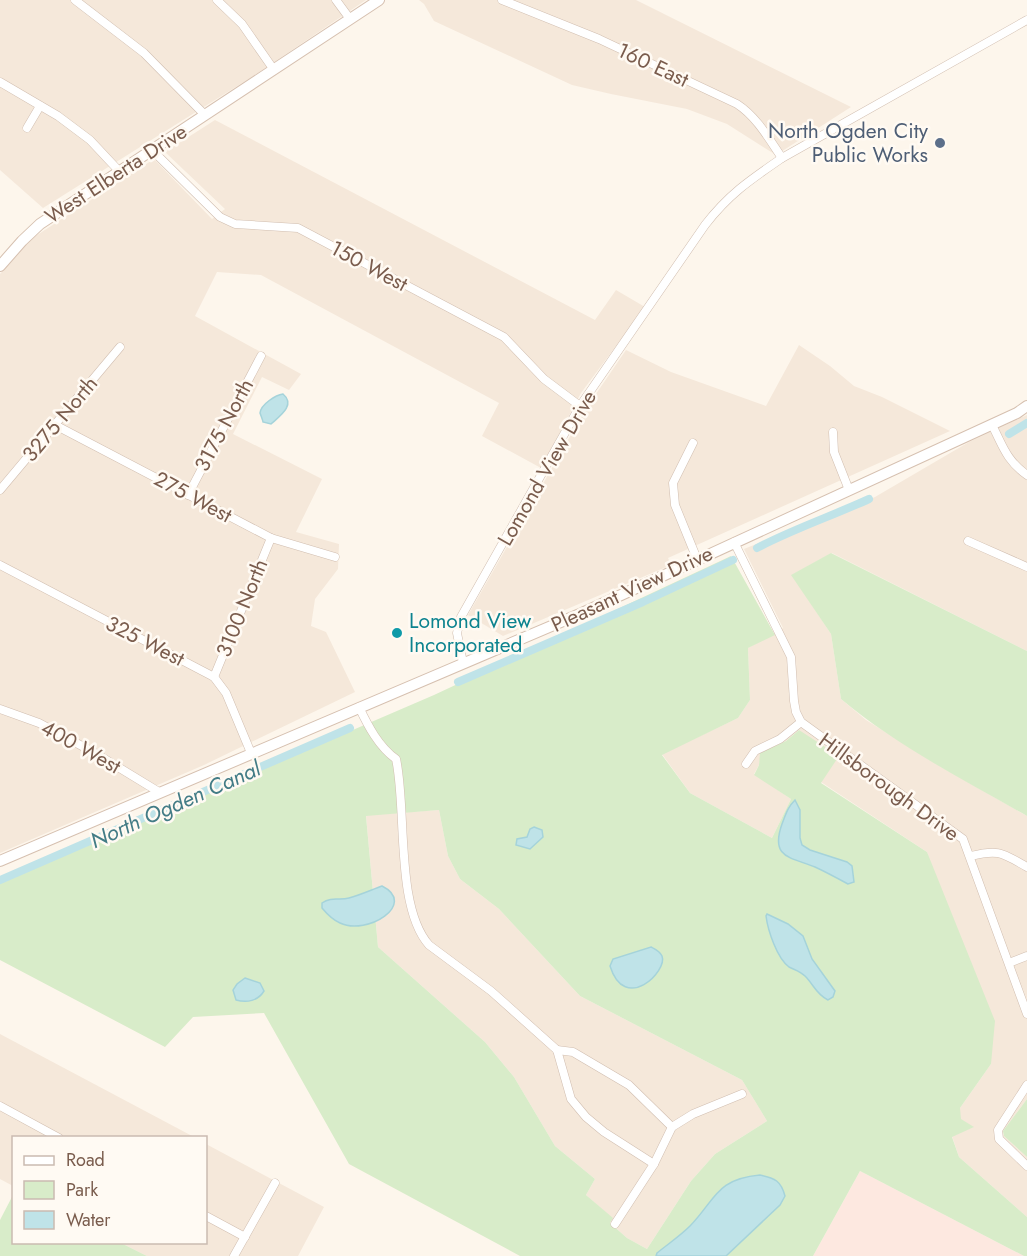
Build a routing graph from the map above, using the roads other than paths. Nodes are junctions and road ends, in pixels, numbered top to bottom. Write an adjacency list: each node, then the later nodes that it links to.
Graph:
1 (75, 0): 11 (street)
2 (217, 0): 8 (street)
3 (336, 0): 6 (street)
4 (379, 0): 6 (street, West Elberta Drive)
5 (502, 0): 14 (street, 160 East)
6 (350, 19): 8 (street, West Elberta Drive)
7 (1027, 20): 14 (street, Lomond View Drive)
8 (274, 69): 11 (street, West Elberta Drive)
9 (0, 82): 10 (street)
10 (40, 105): 12 (street); 15 (street)
11 (206, 115): 13 (street, West Elberta Drive)
12 (27, 128)
13 (152, 150): 15 (street, West Elberta Drive); 19 (street, 150 West)
14 (782, 158): 19 (street, Lomond View Drive)
15 (120, 172): 16 (street, West Elberta Drive)
16 (0, 266)
17 (120, 347): 21 (street, 3275 North)
18 (261, 356): 28 (street, 3175 North)
19 (580, 406): 36 (street, Lomond View Drive)
20 (1027, 406): 22 (street, Pleasant View Drive)
21 (55, 425): 27 (street, 3275 North); 28 (street, 275 West)
22 (992, 425): 25 (street); 26 (street, Pleasant View Drive)
23 (833, 432): 26 (street)
24 (693, 443): 33 (street)
25 (1027, 475)
26 (849, 489): 31 (street, Pleasant View Drive)
27 (0, 490)
28 (188, 495): 29 (street, 275 West)
29 (271, 538): 32 (street, 275 West); 37 (street, 3100 North)
30 (968, 541): 35 (street)
31 (734, 542): 33 (street, Pleasant View Drive); 40 (street, Hillsborough Drive)
32 (335, 557)
33 (697, 559): 36 (street, Pleasant View Drive)
34 (0, 565): 37 (street, 325 West)
35 (1027, 567)
36 (463, 663): 38 (street, Pleasant View Drive)
37 (214, 677): 41 (street)
38 (359, 707): 41 (street, Pleasant View Drive); 50 (street)
39 (0, 709): 43 (street, 400 West)
40 (801, 722): 42 (street, Hillsborough Drive); 44 (street, Hillsborough Drive)
41 (251, 753): 43 (street, Pleasant View Drive)
42 (746, 764)
43 (159, 792): 45 (street, Pleasant View Drive)
44 (971, 856): 46 (street, Hillsborough Drive); 48 (street, Hillsborough Drive)
45 (0, 861)
46 (1027, 867)
47 (1027, 956): 48 (street)
48 (1009, 963): 49 (street, Hillsborough Drive)
49 (1027, 1014)
50 (557, 1050): 54 (street); 56 (street)
51 (1027, 1085): 57 (street)
52 (742, 1094): 54 (street)
53 (0, 1106): 55 (street)
54 (672, 1127): 56 (street)
55 (57, 1136)
56 (654, 1164): 60 (street)
57 (1027, 1166)
58 (274, 1183): 61 (street)
59 (207, 1217): 61 (street)
60 (615, 1224)
61 (245, 1237): 62 (street)
62 (234, 1256)

